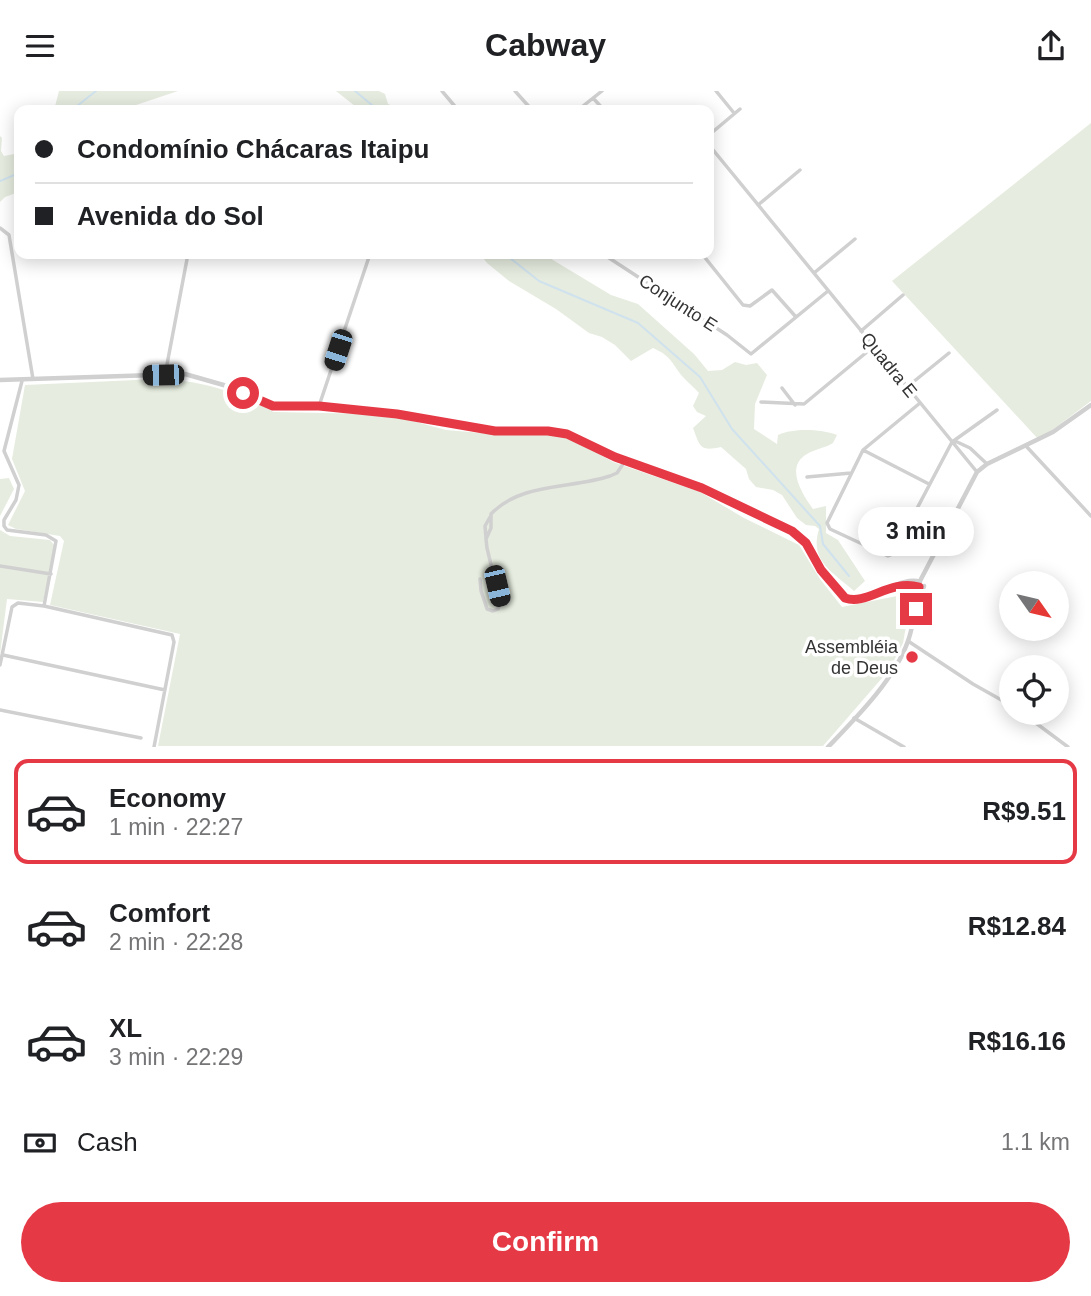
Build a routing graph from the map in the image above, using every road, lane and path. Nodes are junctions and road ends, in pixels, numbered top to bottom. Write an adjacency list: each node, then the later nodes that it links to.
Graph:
1 (442, 91): 6 (street)
2 (515, 91): 7 (street)
3 (601, 91): 5 (street)
4 (716, 91): 11 (street)
5 (593, 98): 8 (street); 9 (street)
6 (453, 105)
7 (527, 105)
8 (584, 105)
9 (599, 105)
10 (740, 109): 11 (street)
11 (734, 113): 12 (street)
12 (714, 131)
13 (714, 151): 15 (street, Quadra E)
14 (800, 170): 15 (street)
15 (758, 205): 22 (street, Quadra E)
16 (0, 228): 30 (street)
17 (855, 239): 22 (street)
18 (187, 259): 29 (street)
19 (368, 259): 39 (street)
20 (611, 259): 25 (street, Conjunto E)
21 (706, 259): 25 (street)
22 (814, 272): 23 (street, Quadra E)
23 (828, 291): 25 (street); 26 (street, Quadra E)
24 (903, 295): 26 (street)
25 (796, 317)
26 (860, 331): 27 (street, Quadra E)
27 (873, 348): 33 (street, Quadra E); 37 (street)
28 (949, 353): 33 (street)
29 (165, 375): 30 (street); 39 (street)
30 (35, 379): 32 (street)
31 (0, 380): 32 (street)
32 (22, 381): 52 (street)
33 (907, 387): 36 (street, Quadra E)
34 (782, 388): 37 (street)
35 (761, 402): 37 (street)
36 (920, 403): 41 (street, Quadra E); 43 (street)
37 (795, 405)
38 (1091, 405): 42 (street)
39 (319, 406): 44 (street)
40 (997, 410): 41 (street)
41 (952, 441): 45 (street); 46 (street, Quadra E); 49 (street)
42 (1026, 445): 45 (street); 50 (street)
43 (863, 450): 47 (street); 49 (street)
44 (625, 461): 53 (street); 54 (street)
45 (987, 464): 46 (street)
46 (977, 472): 54 (street)
47 (851, 473): 48 (street); 49 (street)
48 (807, 477)
49 (929, 484)
50 (1091, 516)
51 (0, 566): 52 (street)
52 (51, 573): 55 (street)
53 (480, 579)
54 (921, 584): 56 (street)
55 (44, 606): 57 (street); 59 (street)
56 (908, 641): 60 (street); 62 (street)
57 (3, 655): 58 (street); 59 (street)
58 (0, 665)
59 (165, 690): 65 (street)
60 (999, 699)
61 (0, 710): 64 (street)
62 (854, 718): 66 (street); 67 (street)
63 (1038, 725): 68 (street)
64 (141, 738)
65 (154, 747)
66 (828, 747)
67 (904, 747)
68 (1068, 747)

